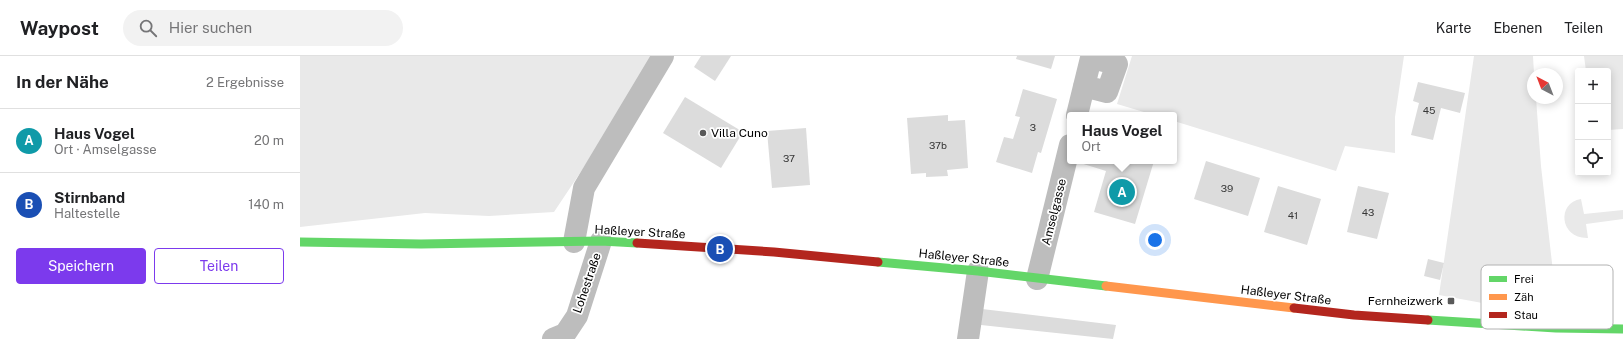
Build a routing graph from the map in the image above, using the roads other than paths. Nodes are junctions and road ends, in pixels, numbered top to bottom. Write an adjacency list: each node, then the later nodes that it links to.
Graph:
1 (663, 56): 7 (street)
2 (1084, 86): 3 (street)
3 (1078, 112)
4 (1067, 157): 9 (street, Amselgasse)
5 (601, 241): 7 (main road, Haßleyer Straße); 8 (main road, Haßleyer Straße); 13 (street, Lohestraße)
6 (300, 242): 7 (main road, Haßleyer Straße)
7 (574, 242)
8 (978, 271): 9 (main road, Haßleyer Straße); 14 (street)
9 (1037, 278): 10 (main road, Haßleyer Straße)
10 (1481, 323)
11 (1613, 329): 12 (main road, Haßleyer Straße)
12 (1623, 329)
13 (553, 339)
14 (968, 339)

